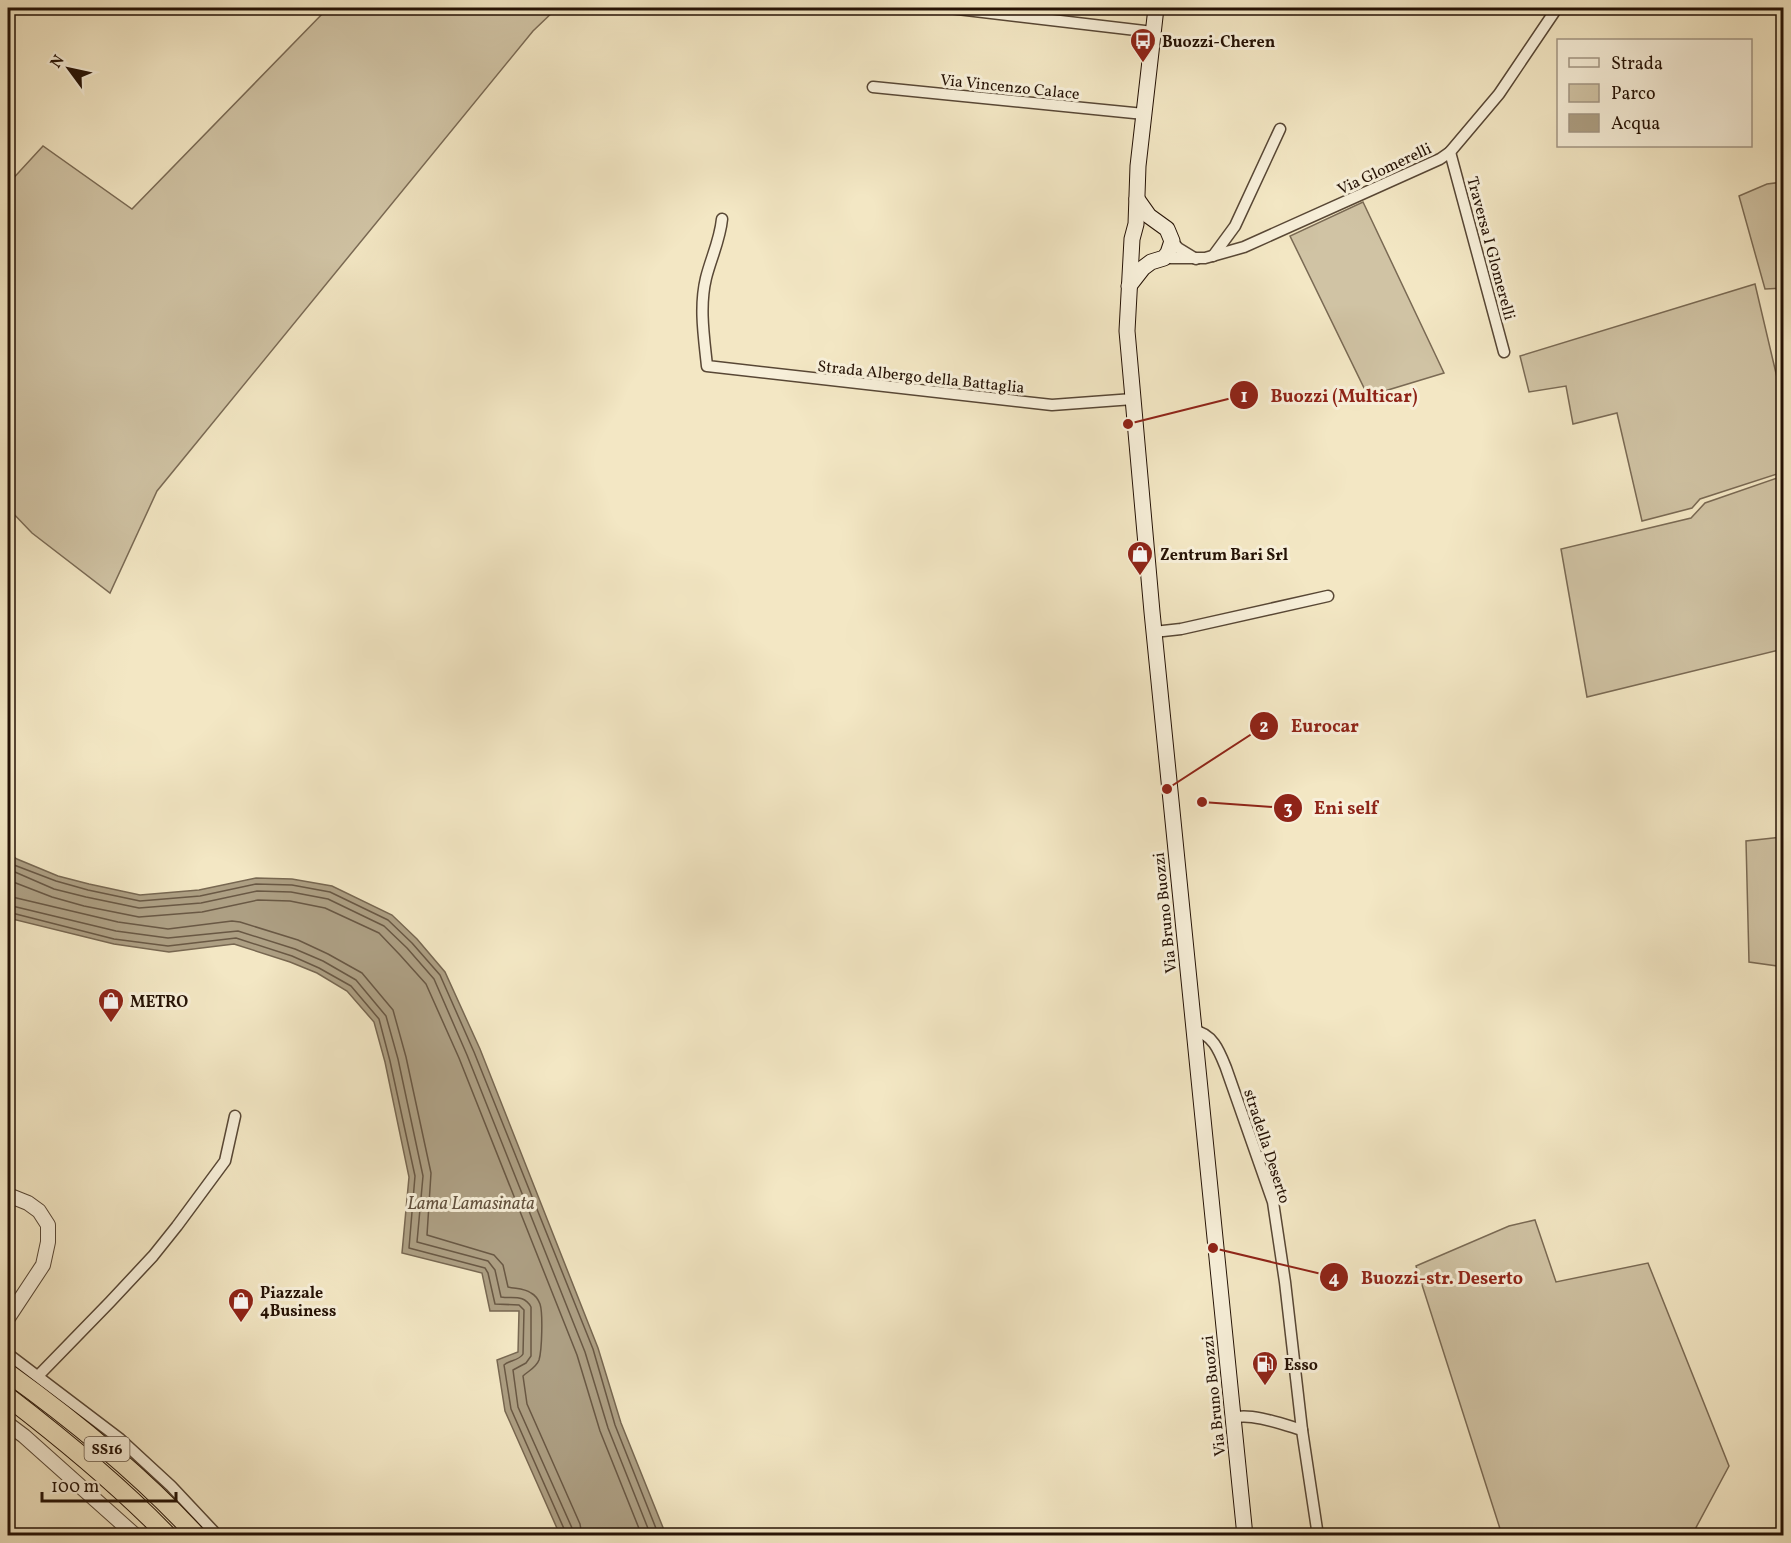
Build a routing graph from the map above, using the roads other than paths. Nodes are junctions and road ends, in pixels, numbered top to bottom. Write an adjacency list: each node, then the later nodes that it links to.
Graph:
1 (950, 8): 4 (street)
2 (1156, 8): 5 (main road)
3 (1557, 8): 9 (street, Via Glomerelli)
4 (1021, 12): 5 (street)
5 (1153, 32): 7 (main road)
6 (873, 87): 7 (street, Via Vincenzo Calace)
7 (1144, 114): 10 (main road)
8 (1280, 129): 13 (street)
9 (1450, 152): 16 (street, Via Glomerelli); 21 (street, Traversa I Glomerelli)
10 (1137, 199): 12 (main road); 14 (main road, Via Bruno Buozzi)
11 (722, 219): 22 (street, Strada Albergo della Battaglia)
12 (1156, 222): 14 (main road); 15 (main road)
13 (1235, 226): 16 (street); 17 (street)
14 (1134, 239): 19 (main road); 20 (main road, Via Bruno Buozzi)
15 (1172, 241): 18 (street); 19 (main road)
16 (1244, 247): 17 (street, Via Glomerelli)
17 (1213, 257): 18 (street, Via Glomerelli)
18 (1196, 259): 19 (street, Via Glomerelli)
19 (1157, 260): 20 (main road)
20 (1129, 286): 22 (main road, Via Bruno Buozzi)
21 (1504, 352)
22 (1133, 399): 24 (main road, Via Bruno Buozzi)
23 (1328, 596): 24 (street)
24 (1154, 632): 25 (main road, Via Bruno Buozzi)
25 (1194, 1031): 33 (main road, Via Bruno Buozzi); 35 (street, stradella Deserto)
26 (235, 1116): 31 (street)
27 (8, 1195): 28 (street)
28 (8, 1318)
29 (8, 1354): 30 (street)
30 (11, 1369): 31 (street); 38 (highway, SS16)
31 (38, 1376): 39 (street)
32 (8, 1397): 37 (highway, SS16)
33 (1233, 1418): 35 (street); 40 (main road, Via Bruno Buozzi)
34 (8, 1424): 36 (street)
35 (1302, 1431): 41 (street, stradella Deserto)
36 (136, 1536)
37 (168, 1536)
38 (197, 1536)
39 (218, 1536)
40 (1245, 1536)
41 (1318, 1536)

